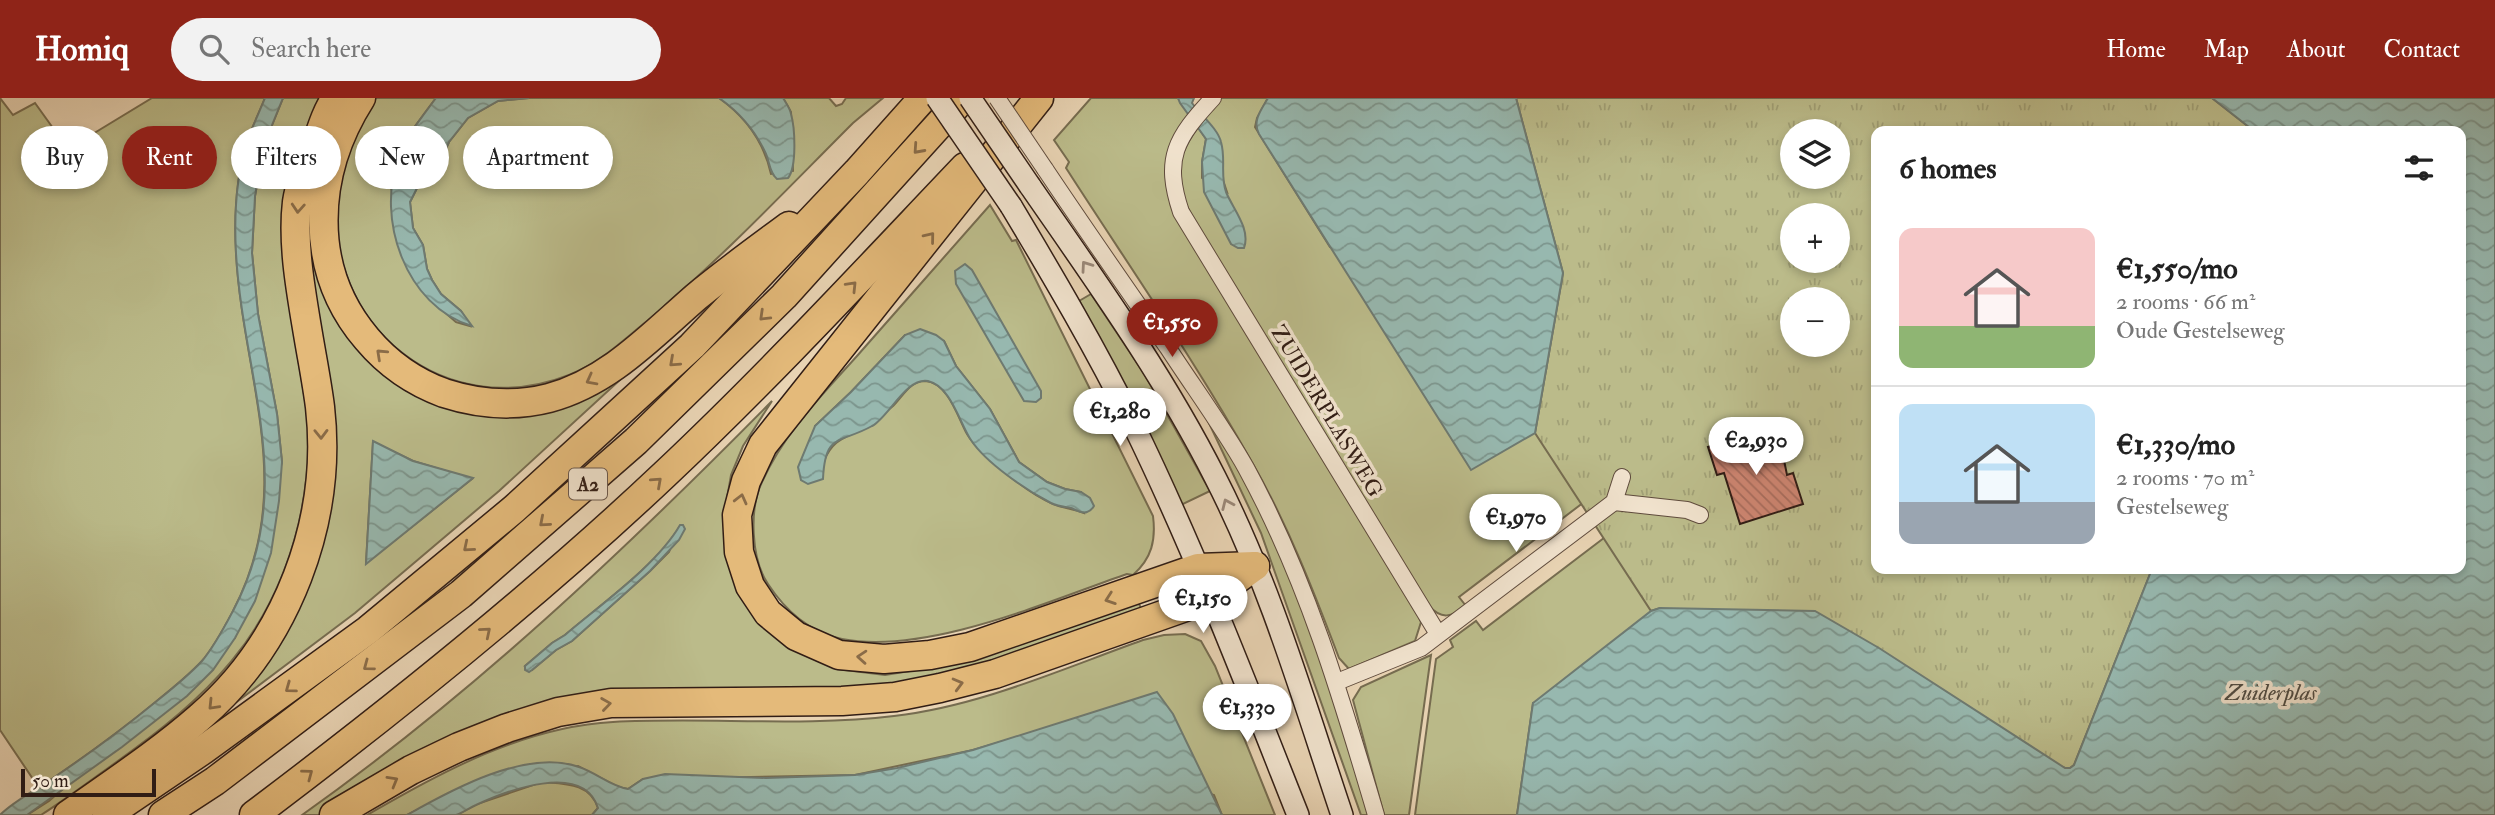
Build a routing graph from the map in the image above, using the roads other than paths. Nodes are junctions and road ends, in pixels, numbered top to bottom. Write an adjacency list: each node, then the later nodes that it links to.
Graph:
1 (336, 98): 20 (highway, one-way to 20)
2 (361, 98): 11 (highway, A2, one-way to 2)
3 (923, 98): 11 (highway, A2)
4 (937, 98): 16 (main road, bridge)
5 (963, 98): 22 (highway, A2, one-way to 22)
6 (970, 98): 15 (main road, one-way to 6, bridge)
7 (997, 98): 19 (street, bridge)
8 (1030, 98): 23 (highway, A2, one-way to 8)
9 (1038, 98): 16 (highway, one-way to 9)
10 (1209, 103): 18 (street, ZUIDERPLASWEG)
11 (857, 172): 21 (highway, A2, one-way to 21)
12 (1622, 477): 13 (street)
13 (1614, 502): 14 (street); 18 (street)
14 (1700, 515)
15 (1255, 566): 16 (highway); 17 (highway); 26 (main road)
16 (1198, 569): 17 (main road)
17 (1211, 598): 24 (highway, one-way to 17); 25 (main road)
18 (1438, 634): 19 (street)
19 (1337, 682): 27 (street)
20 (68, 815)
21 (107, 815)
22 (163, 815)
23 (254, 815)
24 (334, 815)
25 (1298, 815)
26 (1342, 815)
27 (1376, 815)

